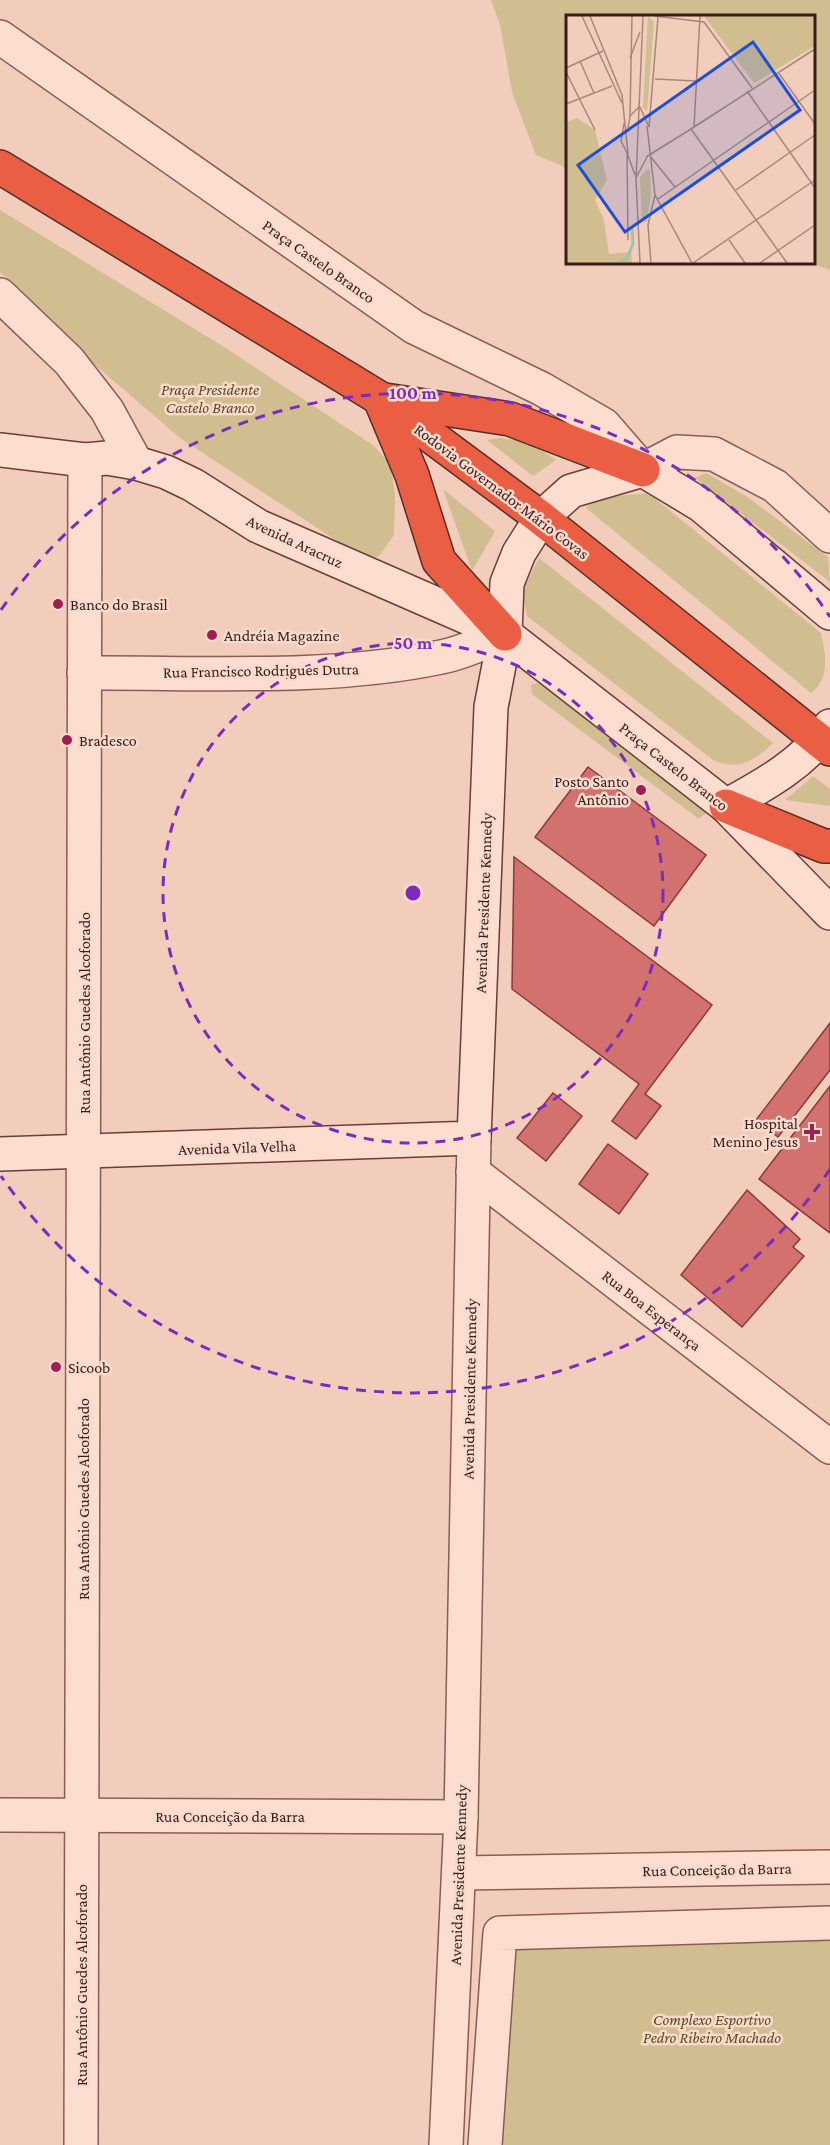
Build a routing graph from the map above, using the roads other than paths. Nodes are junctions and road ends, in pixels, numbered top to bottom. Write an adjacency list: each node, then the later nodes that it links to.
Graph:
1 (0, 37): 8 (street, Praça Castelo Branco)
2 (0, 167): 4 (highway, Rodovia Governador Mário Covas)
3 (0, 295): 7 (street)
4 (381, 399): 8 (highway); 9 (highway, Rodovia Governador Mário Covas); 12 (highway)
5 (0, 450): 6 (street, Avenida Aracruz)
6 (85, 460): 7 (street, Avenida Aracruz); 13 (street, Rua Antônio Guedes Alcoforado)
7 (136, 463): 12 (street, Avenida Aracruz)
8 (643, 470): 9 (street, Avenida Presidente Kennedy); 10 (street); 11 (street, Praça Castelo Branco)
9 (541, 518): 12 (street, Avenida Presidente Kennedy); 14 (highway, Rodovia Governador Mário Covas)
10 (830, 536)
11 (830, 613)
12 (506, 634): 13 (street, Rua Francisco Rodrigues Dutra); 15 (street, Praça Castelo Branco); 18 (street, Avenida Presidente Kennedy)
13 (84, 673): 19 (street, Rua Antônio Guedes Alcoforado)
14 (826, 738): 15 (street)
15 (726, 806): 16 (highway); 17 (street, Praça Castelo Branco)
16 (830, 846)
17 (830, 913)
18 (474, 1138): 19 (street, Avenida Vila Velha); 21 (street, Avenida Presidente Kennedy)
19 (84, 1153): 20 (street, Avenida Vila Velha); 24 (street, Rua Antônio Guedes Alcoforado)
20 (0, 1154)
21 (473, 1172): 22 (street, Rua Boa Esperança); 25 (street, Avenida Presidente Kennedy)
22 (830, 1448)
23 (0, 1815): 24 (street, Rua Conceição da Barra)
24 (82, 1815): 25 (street, Rua Conceição da Barra); 31 (street, Rua Antônio Guedes Alcoforado)
25 (461, 1817): 27 (street, Avenida Presidente Kennedy)
26 (830, 1867): 27 (street, Rua Conceição da Barra)
27 (459, 1874): 29 (street, Avenida Presidente Kennedy)
28 (830, 1923): 30 (street)
29 (456, 1932): 30 (street); 32 (street, Avenida Presidente Kennedy)
30 (500, 1933): 33 (street)
31 (81, 2145)
32 (446, 2145)
33 (485, 2145)

